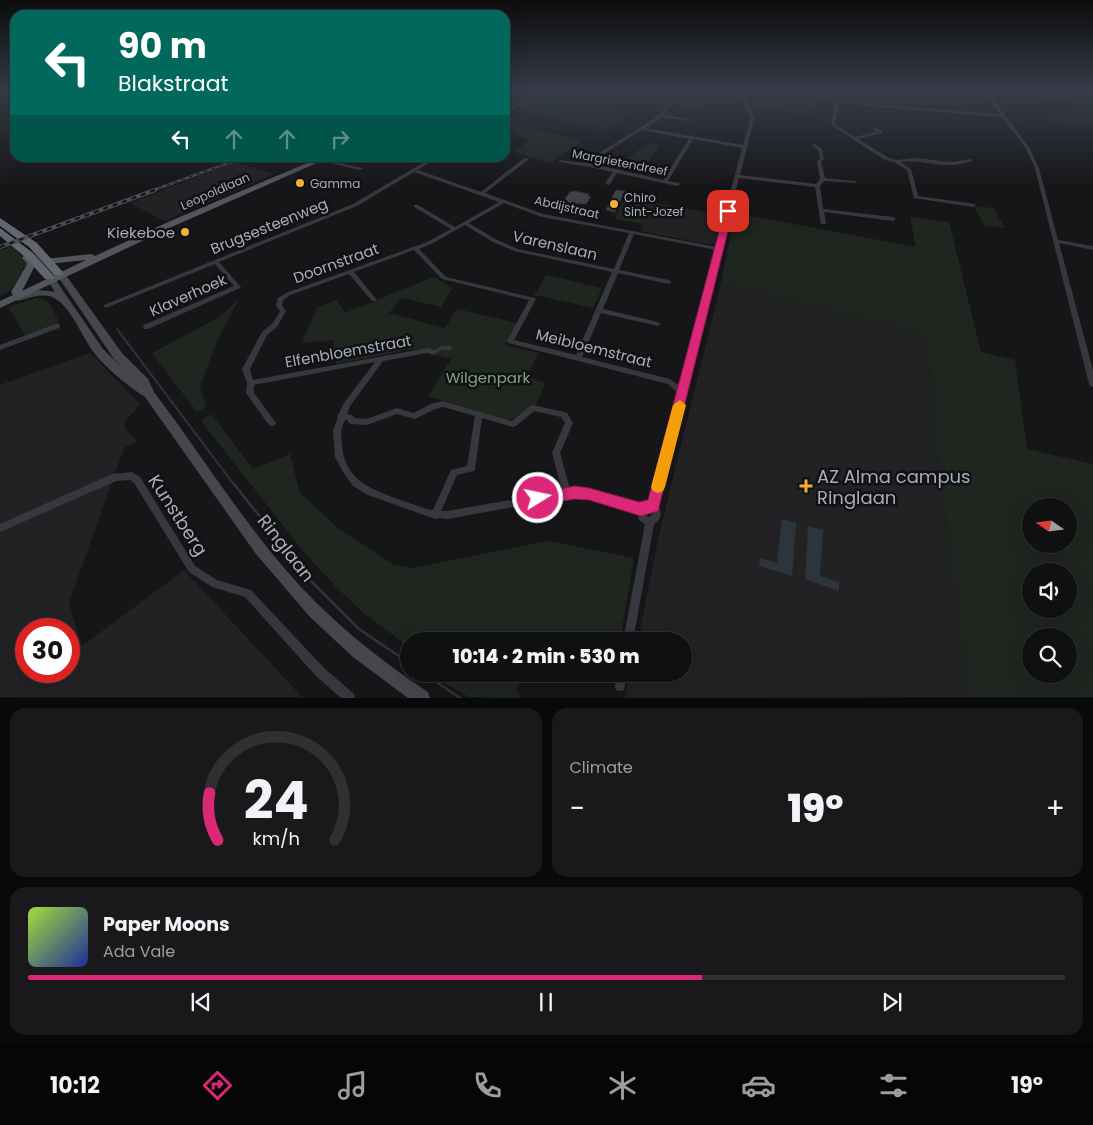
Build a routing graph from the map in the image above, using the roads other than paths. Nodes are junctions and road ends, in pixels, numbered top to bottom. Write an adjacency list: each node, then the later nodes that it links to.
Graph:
1 (649, 124): 6 (street)
2 (654, 124): 8 (street)
3 (751, 124): 12 (street)
4 (833, 124): 10 (street)
5 (1009, 124): 44 (street)
6 (642, 129): 8 (street); 20 (street)
7 (875, 129): 10 (street)
8 (649, 131): 9 (street)
9 (691, 138): 12 (street); 26 (street)
10 (855, 138): 16 (street)
11 (813, 145): 25 (street)
12 (745, 148): 24 (street)
13 (526, 159): 31 (street)
14 (970, 160): 16 (street)
15 (560, 161): 20 (street, Margrietendreef)
16 (896, 161): 33 (street)
17 (314, 162): 40 (main road, Leopoldlaan)
18 (337, 162): 21 (street)
19 (427, 162): 22 (street, Brugsesteenweg)
20 (585, 164): 23 (street, Margrietendreef)
21 (361, 169)
22 (414, 170): 31 (street, Abdijstraat); 51 (street, Brugsesteenweg)
23 (616, 171): 26 (street, Margrietendreef); 28 (street)
24 (737, 176): 30 (street); 47 (street)
25 (823, 179): 27 (street); 30 (street)
26 (665, 181): 29 (street, Margrietendreef)
27 (855, 182)
28 (608, 183)
29 (677, 184)
30 (817, 186): 35 (street)
31 (481, 194): 32 (street, Abdijstraat)
32 (503, 202): 38 (street, Doornstraat); 43 (street, Abdijstraat)
33 (973, 204)
34 (416, 206): 41 (street)
35 (822, 210): 36 (street); 39 (street)
36 (893, 219)
37 (0, 221): 50 (highway, Ringlaan)
38 (465, 223): 41 (street, Doornstraat); 54 (street, Varenslaan)
39 (823, 223)
40 (171, 224): 49 (main road, Leopoldlaan); 52 (main road, Leopoldlaan)
41 (455, 229): 45 (street, Doornstraat)
42 (0, 231): 48 (highway, Ringlaan)
43 (632, 232): 47 (street, Abdijstraat); 54 (street)
44 (1056, 241): 46 (street); 74 (street)
45 (414, 248): 53 (street, Doornstraat); 69 (street, Meibloemstraat)
46 (1093, 248)
47 (719, 250): 71 (street)
48 (29, 255): 55 (highway, Ringlaan); 58 (main road)
49 (93, 257): 50 (main road); 55 (main road, Leopoldlaan)
50 (48, 261): 55 (highway, Ringlaan)
51 (216, 261): 62 (street, Brugsesteenweg); 66 (street, Klaverhoek)
52 (78, 268): 55 (main road, Leopoldlaan); 57 (main road)
53 (350, 272): 59 (street); 73 (street, Doornstraat)
54 (615, 272): 56 (street, Varenslaan); 63 (street)
55 (55, 277): 57 (main road, Ringlaan); 58 (main road, Leopoldlaan); 60 (main road, Leopoldlaan); 61 (main road, Ringlaan)
56 (668, 282)
57 (71, 289): 75 (main road, Ringlaan)
58 (16, 292): 60 (main road, Leopoldlaan)
59 (374, 300)
60 (3, 302): 61 (main road)
61 (66, 303): 75 (main road, Ringlaan)
62 (106, 306)
63 (599, 310): 64 (street); 69 (street)
64 (658, 324)
65 (57, 326): 67 (street)
66 (146, 327)
67 (0, 348)
68 (449, 348): 70 (street, Elfenbloemstraat)
69 (578, 358): 72 (street, Meibloemstraat)
70 (380, 359): 73 (street, Elfenbloemstraat); 78 (street)
71 (686, 379): 72 (street, Meibloemstraat); 76 (street)
72 (670, 382): 76 (street, Meibloemstraat)
73 (251, 383): 79 (street, Doornstraat)
74 (1093, 383)
75 (149, 394): 90 (main road, Ringlaan)
76 (683, 394): 81 (street)
77 (479, 415): 78 (street); 80 (street); 83 (street)
78 (341, 417): 83 (street)
79 (272, 423)
80 (567, 494): 82 (street); 83 (street)
81 (653, 506): 82 (street); 84 (street)
82 (641, 510): 84 (street)
83 (435, 515)
84 (650, 520): 86 (street)
85 (0, 528): 89 (street, Kunstberg)
86 (630, 632)
87 (621, 682): 88 (street)
88 (620, 686)
89 (350, 698)
90 (422, 698)

